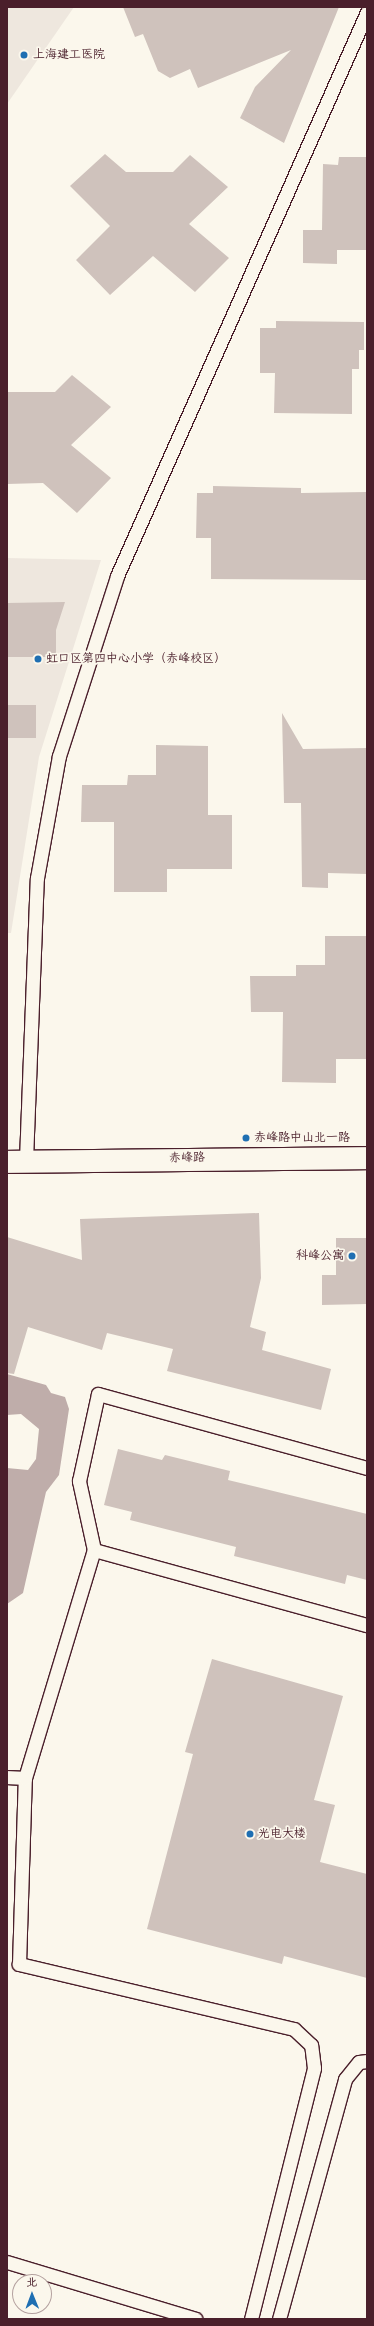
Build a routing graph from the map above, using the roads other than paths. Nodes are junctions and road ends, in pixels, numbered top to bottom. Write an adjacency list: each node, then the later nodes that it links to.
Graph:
1 (367, 12): 3 (lane)
2 (367, 1158): 3 (street, 赤峰路)
3 (16, 1161)
4 (367, 1468): 5 (lane)
5 (94, 1550): 6 (lane); 8 (lane)
6 (367, 1625)
7 (7, 1777): 8 (lane)
8 (25, 1778): 12 (lane)
9 (367, 2060): 13 (lane)
10 (7, 2262): 11 (lane)
11 (196, 2319)
12 (250, 2319)
13 (279, 2319)

